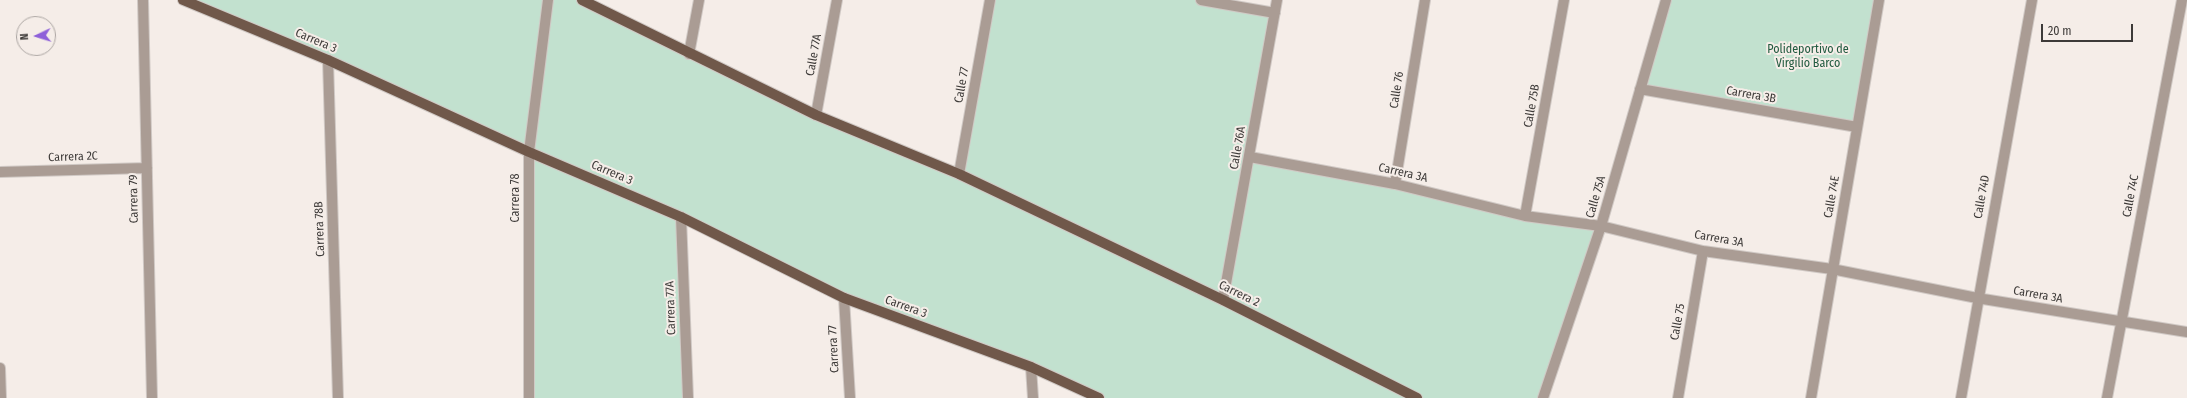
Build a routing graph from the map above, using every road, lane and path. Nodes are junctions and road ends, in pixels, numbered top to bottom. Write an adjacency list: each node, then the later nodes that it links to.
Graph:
1 (143, 0): 24 (street, Carrera 79)
2 (183, 0): 18 (main road, Carrera 3)
3 (548, 0): 22 (street, Carrera 78)
4 (582, 0): 17 (main road)
5 (699, 0): 17 (street)
6 (837, 0): 20 (street, Calle 77A)
7 (990, 0): 26 (street, Calle 77)
8 (1201, 0): 16 (street)
9 (1277, 0): 16 (street, Calle 76A)
10 (1425, 0): 27 (street, Calle 76)
11 (1564, 0): 28 (street, Calle 75B)
12 (1666, 0): 19 (street, Calle 75A)
13 (1879, 0): 21 (street, Calle 74E)
14 (2032, 0): 34 (street, Calle 74D)
15 (2182, 0): 36 (street, Calle 74C)
16 (1275, 14): 23 (street, Calle 76A)
17 (689, 54): 20 (main road)
18 (328, 60): 22 (main road, Carrera 3); 42 (street, Carrera 78B)
19 (1640, 89): 21 (street, Carrera 3B); 30 (street, Calle 75A)
20 (816, 115): 26 (main road)
21 (1856, 127): 32 (street, Calle 74E)
22 (529, 152): 29 (main road, Carrera 3); 43 (street, Carrera 78)
23 (1250, 156): 27 (street, Carrera 3A); 35 (street, Calle 76A)
24 (147, 168): 25 (street, Carrera 2C); 41 (street, Carrera 79)
25 (0, 172)
26 (958, 174): 35 (main road, Carrera 2)
27 (1395, 184): 28 (street, Carrera 3A)
28 (1525, 216): 30 (street, Carrera 3A)
29 (681, 217): 33 (main road, Carrera 3); 44 (street, Carrera 77A)
30 (1601, 226): 31 (street, Carrera 3A); 49 (street, Calle 75A)
31 (1703, 251): 32 (street, Carrera 3A); 50 (street, Calle 75)
32 (1832, 269): 34 (street, Carrera 3A); 51 (street, Calle 74E)
33 (844, 298): 38 (main road, Carrera 3); 45 (street, Carrera 77)
34 (1977, 298): 36 (street, Carrera 3A); 52 (street, Calle 74D)
35 (1223, 300): 48 (main road, Carrera 2)
36 (2120, 323): 37 (street, Carrera 3A); 53 (street, Calle 74C)
37 (2187, 332)
38 (1031, 367): 46 (street); 47 (main road)
39 (0, 368): 40 (street)
40 (1, 398)
41 (152, 398)
42 (338, 398)
43 (529, 398)
44 (688, 398)
45 (850, 398)
46 (1033, 398)
47 (1099, 398)
48 (1417, 398)
49 (1543, 398)
50 (1678, 398)
51 (1811, 398)
52 (1961, 398)
53 (2107, 398)

